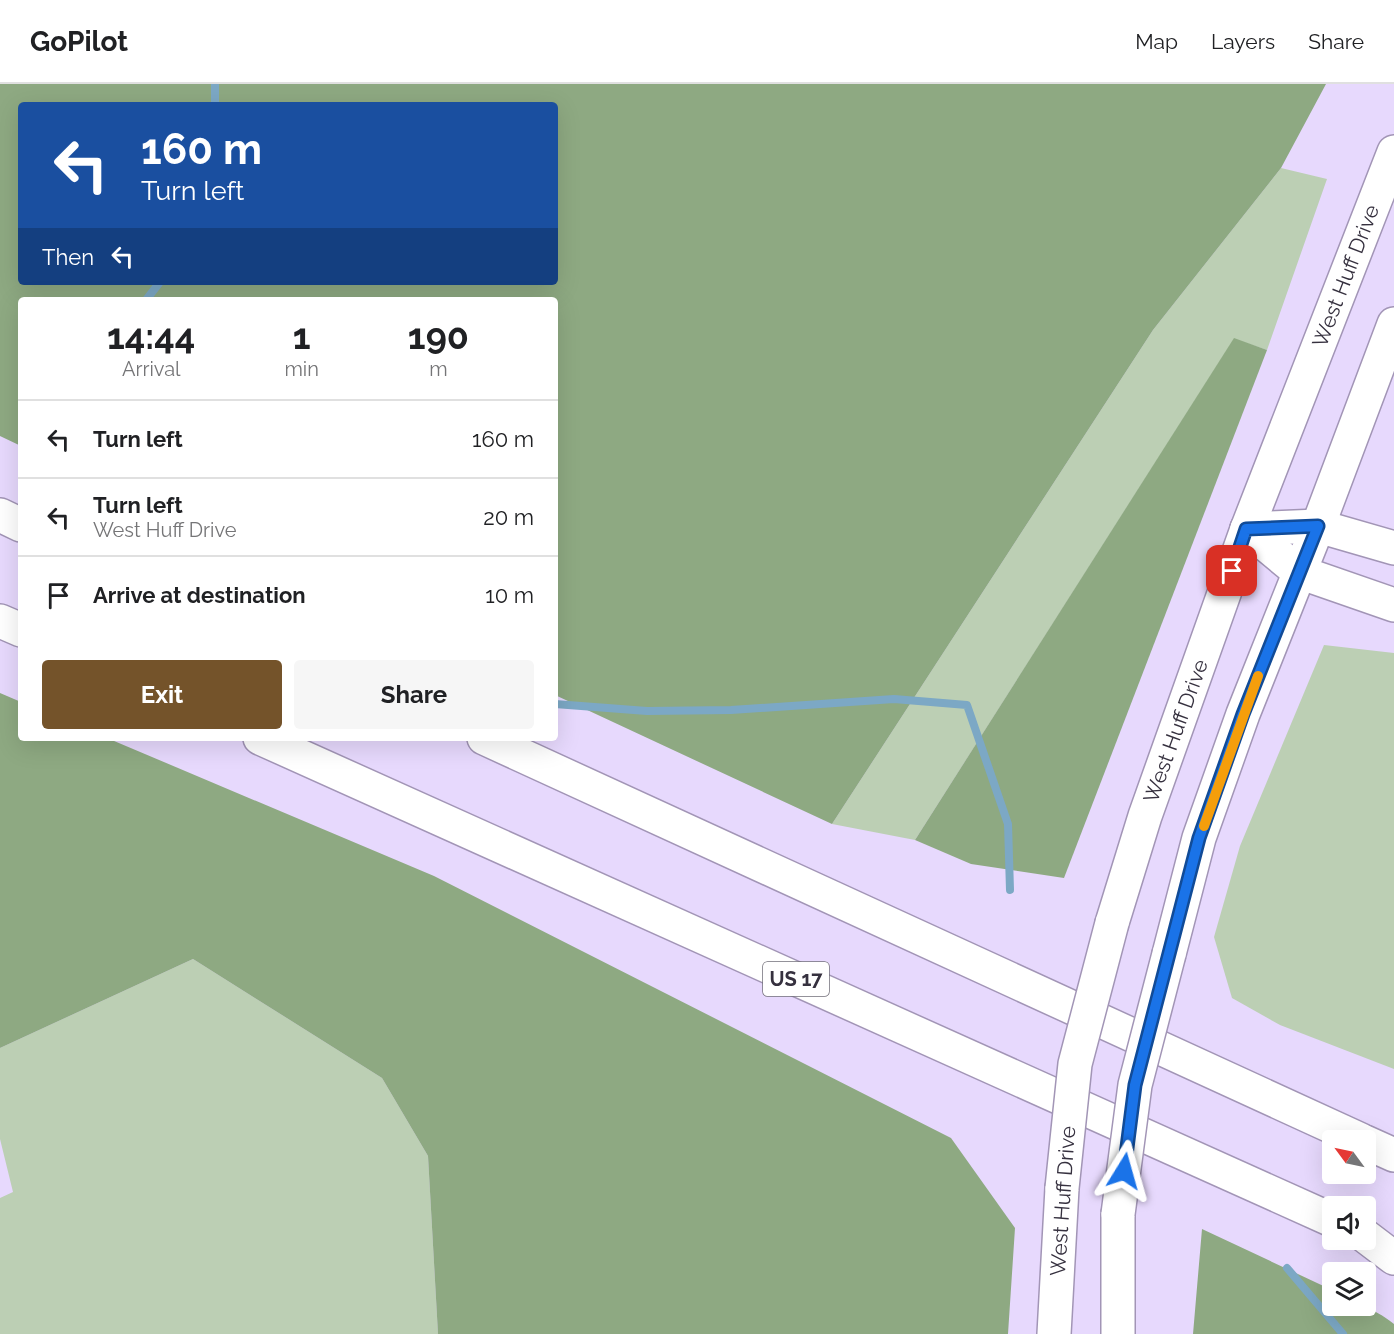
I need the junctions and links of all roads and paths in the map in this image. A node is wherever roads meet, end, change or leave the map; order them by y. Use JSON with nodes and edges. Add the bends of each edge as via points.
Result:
{"nodes":[{"id":1,"x":1394,"y":152,"type":"edge"},
{"id":2,"x":1394,"y":324,"type":"edge"},
{"id":3,"x":0,"y":515,"type":"edge"},
{"id":4,"x":18,"y":524,"type":"edge"},
{"id":5,"x":1318,"y":526,"type":"junction"},
{"id":6,"x":1246,"y":529,"type":"junction"},
{"id":7,"x":1394,"y":548,"type":"edge"},
{"id":8,"x":1299,"y":572,"type":"junction"},
{"id":9,"x":1394,"y":605,"type":"edge"},
{"id":10,"x":0,"y":621,"type":"edge"},
{"id":11,"x":18,"y":629,"type":"edge"},
{"id":12,"x":267,"y":741,"type":"edge"},
{"id":13,"x":491,"y":741,"type":"edge"},
{"id":14,"x":1340,"y":1130,"type":"edge"},
{"id":15,"x":1376,"y":1142,"type":"edge"},
{"id":16,"x":1394,"y":1143,"type":"edge"},
{"id":17,"x":1376,"y":1147,"type":"edge"},
{"id":18,"x":1394,"y":1155,"type":"edge"},
{"id":19,"x":1322,"y":1216,"type":"edge"},
{"id":20,"x":1376,"y":1240,"type":"edge"},
{"id":21,"x":1376,"y":1244,"type":"edge"},
{"id":22,"x":1394,"y":1248,"type":"edge"},
{"id":23,"x":1394,"y":1258,"type":"edge"},
{"id":24,"x":1054,"y":1334,"type":"edge"},
{"id":25,"x":1118,"y":1334,"type":"edge"}],
"edges":[{"from":1,"to":6,"type":"main road","name":"West Huff Drive"},
{"from":2,"to":5,"type":"main road"},
{"from":3,"to":4,"type":"main road"},
{"from":5,"to":6,"type":"main road"},
{"from":5,"to":7,"type":"main road"},
{"from":5,"to":8,"type":"main road"},
{"from":6,"to":8,"type":"main road"},
{"from":6,"to":24,"type":"main road","name":"West Huff Drive","bridge":true,"via":[[1145,816],[1112,923],[1076,1064],[1062,1188]]},
{"from":8,"to":9,"type":"main road"},
{"from":8,"to":25,"type":"main road","bridge":true,"via":[[1199,838],[1135,1085],[1118,1214]]},
{"from":10,"to":11,"type":"main road"},
{"from":12,"to":19,"type":"main road","number":"US 17"},
{"from":13,"to":14,"type":"main road"},
{"from":15,"to":16,"type":"main road"},
{"from":17,"to":18,"type":"main road"},
{"from":20,"to":22,"type":"main road"},
{"from":21,"to":23,"type":"main road"}]}
